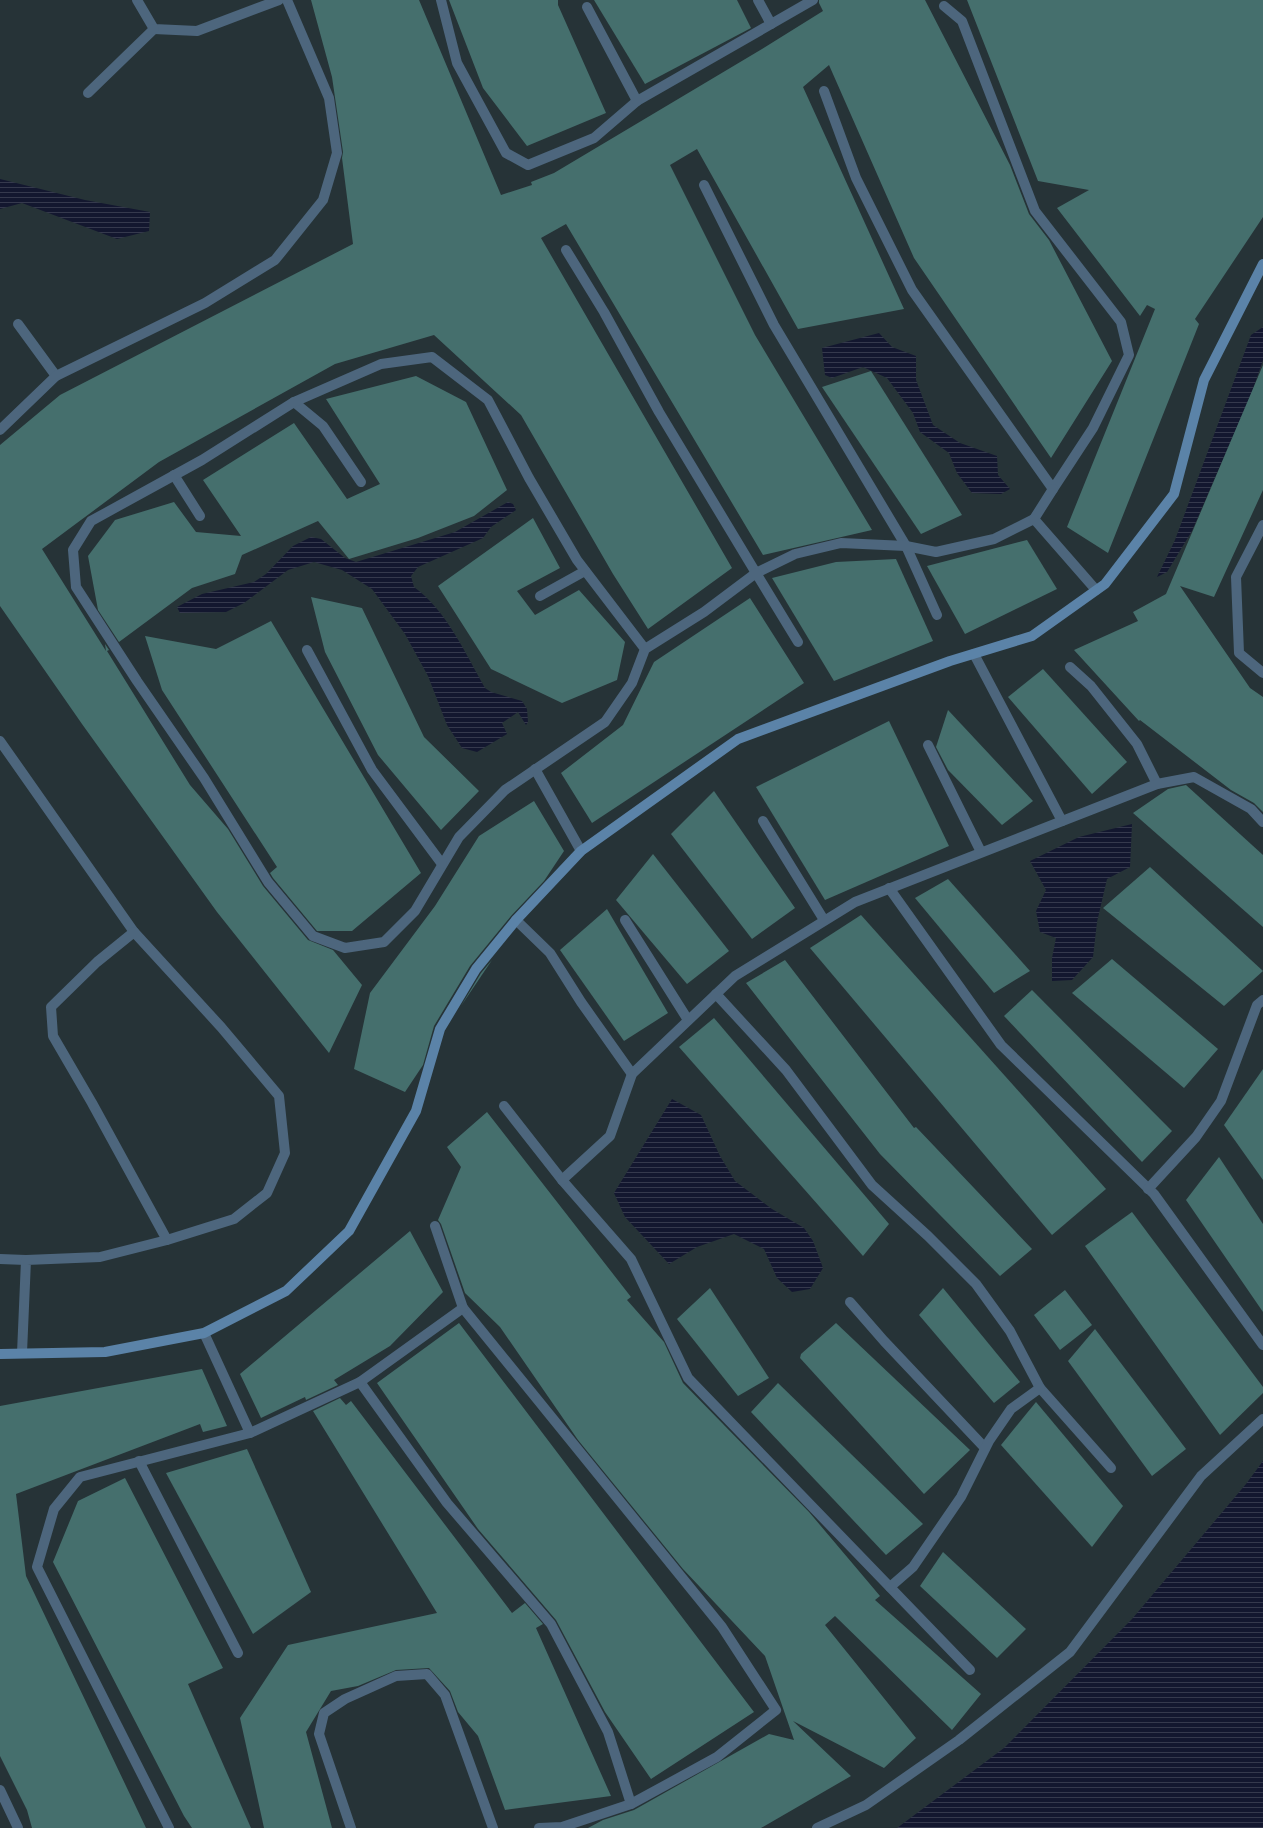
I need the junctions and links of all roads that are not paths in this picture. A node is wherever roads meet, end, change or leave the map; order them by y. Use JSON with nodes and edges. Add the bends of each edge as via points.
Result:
{"nodes":[{"id":1,"x":137,"y":0,"type":"edge"},
{"id":2,"x":279,"y":0,"type":"edge"},
{"id":3,"x":286,"y":0,"type":"edge"},
{"id":4,"x":440,"y":0,"type":"edge"},
{"id":5,"x":758,"y":0,"type":"edge"},
{"id":6,"x":813,"y":0,"type":"edge"},
{"id":7,"x":944,"y":6,"type":"dead end"},
{"id":8,"x":587,"y":7,"type":"dead end"},
{"id":9,"x":771,"y":24,"type":"junction"},
{"id":10,"x":154,"y":29,"type":"junction"},
{"id":11,"x":824,"y":90,"type":"dead end"},
{"id":12,"x":88,"y":93,"type":"dead end"},
{"id":13,"x":637,"y":101,"type":"junction"},
{"id":14,"x":704,"y":185,"type":"dead end"},
{"id":15,"x":566,"y":250,"type":"dead end"},
{"id":16,"x":1262,"y":268,"type":"edge"},
{"id":17,"x":18,"y":324,"type":"dead end"},
{"id":18,"x":56,"y":376,"type":"junction"},
{"id":19,"x":294,"y":402,"type":"junction"},
{"id":20,"x":0,"y":430,"type":"edge"},
{"id":21,"x":174,"y":475,"type":"junction"},
{"id":22,"x":361,"y":482,"type":"dead end"},
{"id":23,"x":1053,"y":489,"type":"junction"},
{"id":24,"x":200,"y":516,"type":"dead end"},
{"id":25,"x":1034,"y":519,"type":"junction"},
{"id":26,"x":1263,"y":525,"type":"edge"},
{"id":27,"x":906,"y":546,"type":"junction"},
{"id":28,"x":585,"y":570,"type":"junction"},
{"id":29,"x":756,"y":573,"type":"junction"},
{"id":30,"x":1096,"y":590,"type":"junction"},
{"id":31,"x":540,"y":596,"type":"dead end"},
{"id":32,"x":937,"y":615,"type":"dead end"},
{"id":33,"x":798,"y":642,"type":"dead end"},
{"id":34,"x":645,"y":649,"type":"junction"},
{"id":35,"x":307,"y":650,"type":"dead end"},
{"id":36,"x":974,"y":654,"type":"junction"},
{"id":37,"x":1070,"y":667,"type":"dead end"},
{"id":38,"x":1263,"y":673,"type":"edge"},
{"id":39,"x":0,"y":741,"type":"edge"},
{"id":40,"x":928,"y":745,"type":"dead end"},
{"id":41,"x":535,"y":769,"type":"junction"},
{"id":42,"x":1157,"y":784,"type":"junction"},
{"id":43,"x":763,"y":821,"type":"dead end"},
{"id":44,"x":1062,"y":821,"type":"junction"},
{"id":45,"x":1263,"y":822,"type":"edge"},
{"id":46,"x":581,"y":851,"type":"junction"},
{"id":47,"x":981,"y":852,"type":"junction"},
{"id":48,"x":442,"y":864,"type":"junction"},
{"id":49,"x":889,"y":888,"type":"junction"},
{"id":50,"x":516,"y":920,"type":"junction"},
{"id":51,"x":625,"y":920,"type":"dead end"},
{"id":52,"x":824,"y":920,"type":"junction"},
{"id":53,"x":134,"y":932,"type":"junction"},
{"id":54,"x":716,"y":994,"type":"junction"},
{"id":55,"x":1263,"y":1000,"type":"edge"},
{"id":56,"x":688,"y":1020,"type":"junction"},
{"id":57,"x":632,"y":1074,"type":"junction"},
{"id":58,"x":504,"y":1106,"type":"dead end"},
{"id":59,"x":562,"y":1180,"type":"junction"},
{"id":60,"x":1148,"y":1188,"type":"junction"},
{"id":61,"x":435,"y":1226,"type":"dead end"},
{"id":62,"x":167,"y":1240,"type":"junction"},
{"id":63,"x":0,"y":1259,"type":"edge"},
{"id":64,"x":26,"y":1260,"type":"junction"},
{"id":65,"x":850,"y":1302,"type":"dead end"},
{"id":66,"x":463,"y":1308,"type":"junction"},
{"id":67,"x":204,"y":1333,"type":"junction"},
{"id":68,"x":1263,"y":1345,"type":"edge"},
{"id":69,"x":22,"y":1353,"type":"junction"},
{"id":70,"x":0,"y":1354,"type":"edge"},
{"id":71,"x":360,"y":1382,"type":"junction"},
{"id":72,"x":1040,"y":1388,"type":"junction"},
{"id":73,"x":1263,"y":1419,"type":"edge"},
{"id":74,"x":250,"y":1433,"type":"junction"},
{"id":75,"x":985,"y":1448,"type":"junction"},
{"id":76,"x":139,"y":1462,"type":"junction"},
{"id":77,"x":1111,"y":1468,"type":"dead end"},
{"id":78,"x":890,"y":1587,"type":"junction"},
{"id":79,"x":238,"y":1653,"type":"dead end"},
{"id":80,"x":970,"y":1670,"type":"dead end"},
{"id":81,"x":0,"y":1790,"type":"edge"},
{"id":82,"x":631,"y":1804,"type":"junction"},
{"id":83,"x":18,"y":1828,"type":"edge"},
{"id":84,"x":169,"y":1828,"type":"edge"},
{"id":85,"x":351,"y":1828,"type":"edge"},
{"id":86,"x":493,"y":1828,"type":"edge"},
{"id":87,"x":539,"y":1828,"type":"edge"},
{"id":88,"x":817,"y":1828,"type":"edge"}],
"edges":[{"from":1,"to":10,"type":"street"},
{"from":2,"to":10,"type":"street","via":[[197,31]]},
{"from":3,"to":18,"type":"street","via":[[329,98],[337,153],[323,200],[275,260],[205,303]]},
{"from":4,"to":13,"type":"street","via":[[457,63],[506,153],[528,165],[594,138]]},
{"from":5,"to":9,"type":"street"},
{"from":6,"to":9,"type":"street"},
{"from":7,"to":23,"type":"street","via":[[962,21],[1035,211],[1121,322],[1123,329],[1128,355],[1093,428]]},
{"from":8,"to":13,"type":"street"},
{"from":9,"to":13,"type":"street"},
{"from":10,"to":12,"type":"street"},
{"from":11,"to":23,"type":"street","via":[[856,178],[912,290]]},
{"from":14,"to":27,"type":"street","via":[[774,325]]},
{"from":15,"to":29,"type":"street"},
{"from":16,"to":30,"type":"street","via":[[1204,380],[1174,494],[1105,584]]},
{"from":17,"to":18,"type":"street"},
{"from":18,"to":20,"type":"street"},
{"from":19,"to":21,"type":"street"},
{"from":19,"to":22,"type":"street","via":[[323,426]]},
{"from":19,"to":28,"type":"street","via":[[381,364],[432,357],[488,400],[529,478]]},
{"from":21,"to":24,"type":"street"},
{"from":21,"to":48,"type":"street","via":[[91,521],[73,550],[76,587],[204,778],[268,882],[314,936],[345,948],[384,942],[415,911]]},
{"from":23,"to":25,"type":"street"},
{"from":25,"to":27,"type":"street","via":[[994,539],[936,552]]},
{"from":25,"to":30,"type":"street"},
{"from":26,"to":38,"type":"street","via":[[1236,577],[1239,653]]},
{"from":27,"to":29,"type":"street","via":[[841,543],[795,554]]},
{"from":27,"to":32,"type":"street"},
{"from":28,"to":31,"type":"street"},
{"from":28,"to":34,"type":"street"},
{"from":29,"to":33,"type":"street"},
{"from":29,"to":34,"type":"street","via":[[704,612]]},
{"from":30,"to":36,"type":"street","via":[[1032,636]]},
{"from":34,"to":41,"type":"street","via":[[632,683],[605,722]]},
{"from":35,"to":48,"type":"street","via":[[372,770]]},
{"from":36,"to":44,"type":"street"},
{"from":36,"to":46,"type":"street","via":[[738,740]]},
{"from":37,"to":42,"type":"street","via":[[1091,686],[1137,744]]},
{"from":39,"to":53,"type":"street"},
{"from":40,"to":47,"type":"street"},
{"from":41,"to":46,"type":"street"},
{"from":41,"to":48,"type":"street","via":[[505,790],[459,837]]},
{"from":42,"to":44,"type":"street"},
{"from":42,"to":45,"type":"street","via":[[1194,777],[1250,809]]},
{"from":43,"to":52,"type":"street"},
{"from":44,"to":47,"type":"street"},
{"from":46,"to":50,"type":"street"},
{"from":47,"to":49,"type":"street"},
{"from":49,"to":52,"type":"street","via":[[855,902]]},
{"from":49,"to":60,"type":"street","via":[[1001,1045]]},
{"from":50,"to":57,"type":"street","via":[[550,953]]},
{"from":50,"to":67,"type":"street","via":[[476,969],[440,1029],[416,1111],[350,1231],[286,1291]]},
{"from":51,"to":56,"type":"street"},
{"from":52,"to":54,"type":"street","via":[[735,976]]},
{"from":53,"to":62,"type":"street","via":[[97,962],[51,1006],[53,1036]]},
{"from":53,"to":62,"type":"street","via":[[221,1027],[279,1096],[285,1153],[267,1192],[234,1219]]},
{"from":54,"to":56,"type":"street"},
{"from":54,"to":72,"type":"street","via":[[786,1070],[872,1185],[976,1284],[1010,1331]]},
{"from":55,"to":60,"type":"street","via":[[1256,1005],[1221,1101],[1196,1137]]},
{"from":56,"to":57,"type":"street"},
{"from":57,"to":59,"type":"street","via":[[610,1136]]},
{"from":58,"to":59,"type":"street"},
{"from":59,"to":78,"type":"street","via":[[631,1259],[688,1378]]},
{"from":60,"to":68,"type":"street"},
{"from":61,"to":66,"type":"street"},
{"from":62,"to":64,"type":"street","via":[[100,1257]]},
{"from":63,"to":64,"type":"street"},
{"from":64,"to":69,"type":"street"},
{"from":65,"to":75,"type":"street"},
{"from":66,"to":71,"type":"street"},
{"from":66,"to":82,"type":"street","via":[[722,1627],[776,1710],[717,1757]]},
{"from":67,"to":69,"type":"street","via":[[106,1352]]},
{"from":67,"to":74,"type":"street"},
{"from":69,"to":70,"type":"street"},
{"from":71,"to":74,"type":"street"},
{"from":71,"to":82,"type":"street","via":[[447,1503],[551,1624],[608,1732]]},
{"from":72,"to":75,"type":"street","via":[[1011,1409]]},
{"from":72,"to":77,"type":"street"},
{"from":73,"to":88,"type":"street","via":[[1201,1476],[1070,1652],[959,1740],[866,1805]]},
{"from":74,"to":76,"type":"street"},
{"from":75,"to":78,"type":"street","via":[[961,1497],[913,1567]]},
{"from":76,"to":79,"type":"street"},
{"from":76,"to":84,"type":"street","via":[[80,1477],[54,1509],[36,1567]]},
{"from":78,"to":80,"type":"street"},
{"from":81,"to":83,"type":"street"},
{"from":82,"to":87,"type":"street","via":[[562,1827]]},
{"from":85,"to":86,"type":"street","via":[[318,1734],[324,1713],[345,1699],[396,1676],[427,1674],[445,1695]]}]}
